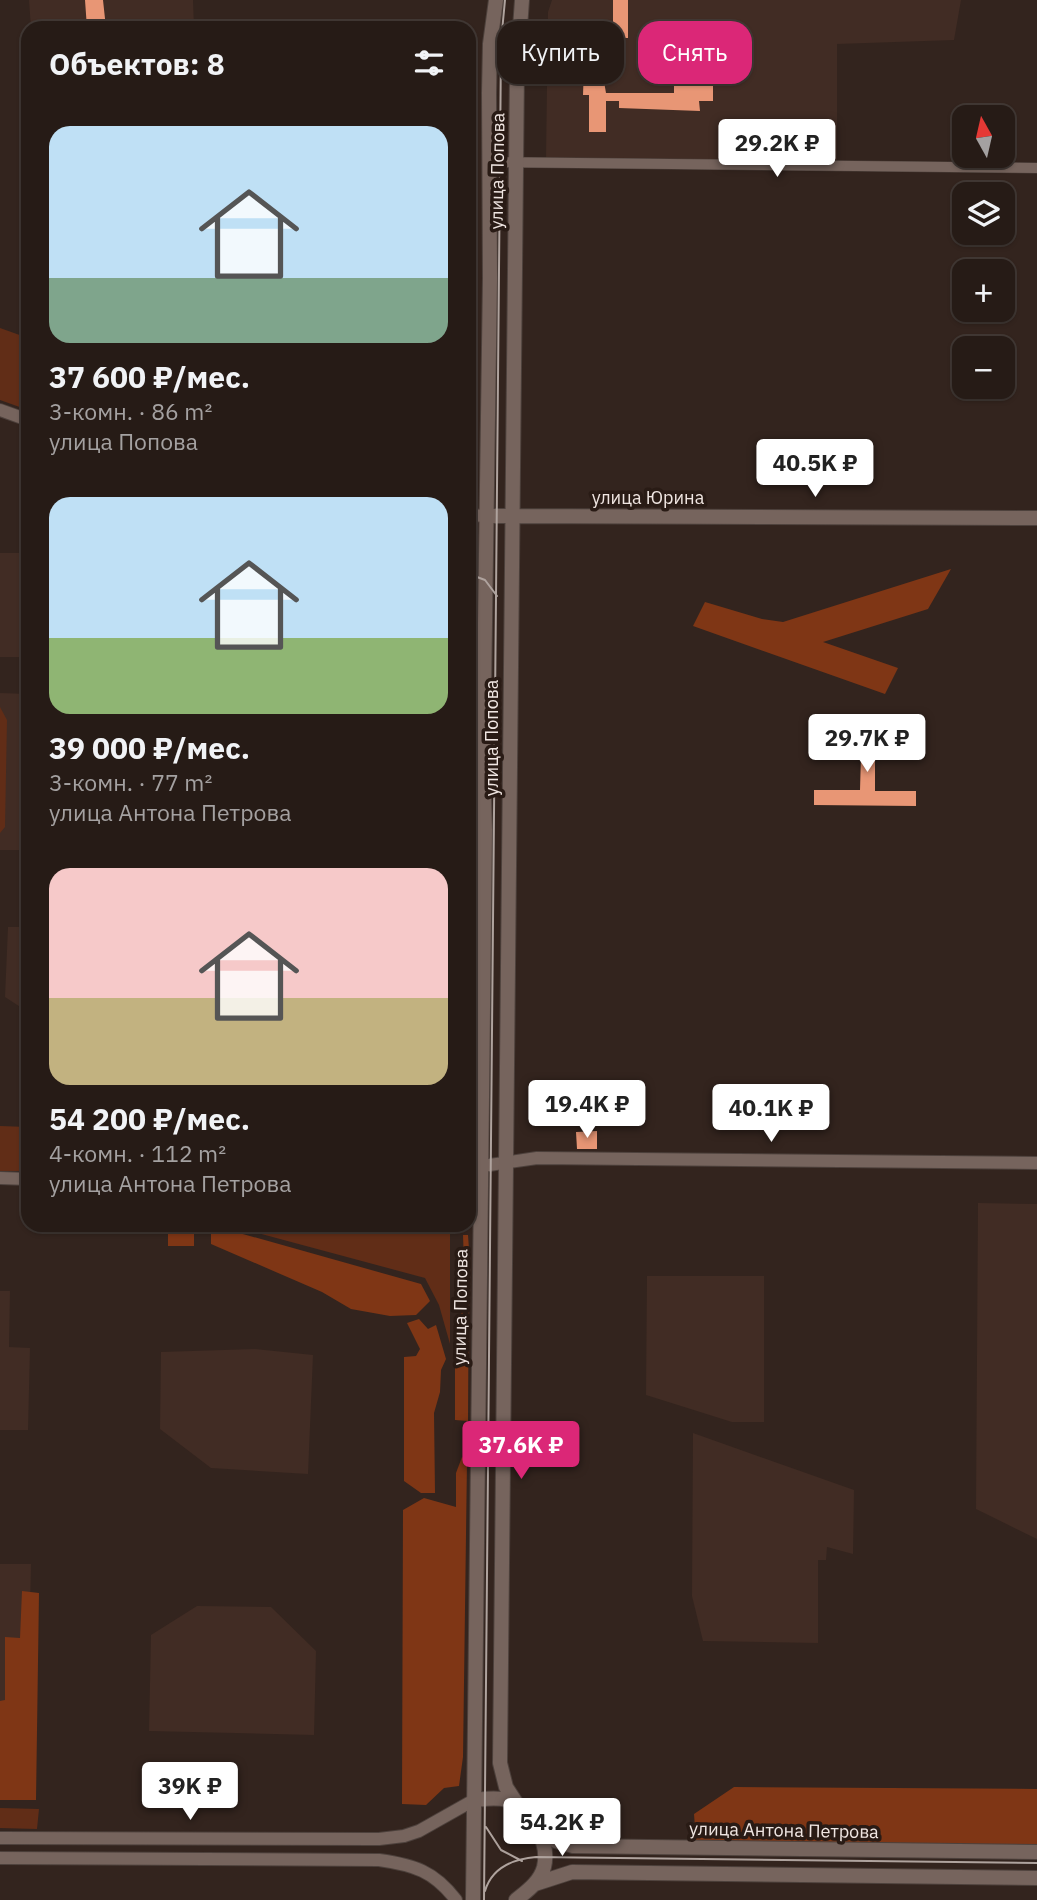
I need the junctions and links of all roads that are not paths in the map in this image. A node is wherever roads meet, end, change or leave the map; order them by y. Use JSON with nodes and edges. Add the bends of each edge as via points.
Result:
{"nodes":[{"id":1,"x":496,"y":0,"type":"edge"},
{"id":2,"x":522,"y":0,"type":"edge"},
{"id":3,"x":489,"y":162,"type":"junction"},
{"id":4,"x":516,"y":162,"type":"junction"},
{"id":5,"x":1037,"y":168,"type":"edge"},
{"id":6,"x":0,"y":410,"type":"edge"},
{"id":7,"x":21,"y":418,"type":"edge"},
{"id":8,"x":476,"y":515,"type":"edge"},
{"id":9,"x":512,"y":515,"type":"junction"},
{"id":10,"x":486,"y":516,"type":"junction"},
{"id":11,"x":1037,"y":518,"type":"edge"},
{"id":12,"x":510,"y":759,"type":"junction"},
{"id":13,"x":483,"y":761,"type":"junction"},
{"id":14,"x":476,"y":1132,"type":"edge"},
{"id":15,"x":507,"y":1161,"type":"junction"},
{"id":16,"x":1037,"y":1163,"type":"edge"},
{"id":17,"x":476,"y":1166,"type":"edge"},
{"id":18,"x":0,"y":1178,"type":"edge"},
{"id":19,"x":21,"y":1179,"type":"edge"},
{"id":20,"x":475,"y":1232,"type":"edge"},
{"id":21,"x":474,"y":1800,"type":"junction"},
{"id":22,"x":519,"y":1807,"type":"junction"},
{"id":23,"x":537,"y":1827,"type":"junction"},
{"id":24,"x":0,"y":1838,"type":"edge"},
{"id":25,"x":141,"y":1838,"type":"junction"},
{"id":26,"x":239,"y":1839,"type":"junction"},
{"id":27,"x":1037,"y":1852,"type":"edge"},
{"id":28,"x":0,"y":1858,"type":"edge"},
{"id":29,"x":141,"y":1858,"type":"junction"},
{"id":30,"x":239,"y":1859,"type":"junction"},
{"id":31,"x":1037,"y":1878,"type":"edge"},
{"id":32,"x":535,"y":1884,"type":"junction"},
{"id":33,"x":456,"y":1900,"type":"edge"},
{"id":34,"x":473,"y":1900,"type":"edge"},
{"id":35,"x":516,"y":1900,"type":"edge"}],
"edges":[{"from":1,"to":3,"type":"main road","name":"улица Попова","via":[[490,44]]},
{"from":2,"to":4,"type":"main road","name":"улица Попова"},
{"from":3,"to":4,"type":"street"},
{"from":3,"to":10,"type":"main road","name":"улица Попова"},
{"from":4,"to":5,"type":"street"},
{"from":4,"to":9,"type":"main road","name":"улица Попова"},
{"from":6,"to":7,"type":"street"},
{"from":8,"to":10,"type":"street"},
{"from":9,"to":10,"type":"main road","name":"улица Юрина"},
{"from":9,"to":11,"type":"main road","name":"улица Юрина"},
{"from":9,"to":12,"type":"main road","name":"улица Попова"},
{"from":10,"to":13,"type":"main road","name":"улица Попова"},
{"from":12,"to":13,"type":"main road"},
{"from":12,"to":15,"type":"main road","name":"улица Попова"},
{"from":13,"to":14,"type":"main road","name":"улица Попова"},
{"from":15,"to":16,"type":"street"},
{"from":15,"to":17,"type":"street"},
{"from":15,"to":22,"type":"main road","name":"улица Попова","via":[[500,1763],[505,1785]]},
{"from":18,"to":19,"type":"street"},
{"from":20,"to":21,"type":"main road","name":"улица Попова"},
{"from":21,"to":22,"type":"main road","via":[[504,1799]]},
{"from":21,"to":26,"type":"street","via":[[404,1836]]},
{"from":21,"to":34,"type":"main road","name":"улица Попова"},
{"from":22,"to":23,"type":"main road","name":"улица Попова"},
{"from":23,"to":27,"type":"main road","name":"улица Антона Петрова","via":[[556,1841],[573,1846]]},
{"from":23,"to":32,"type":"main road","via":[[545,1851]]},
{"from":24,"to":25,"type":"street"},
{"from":25,"to":26,"type":"street"},
{"from":25,"to":29,"type":"street"},
{"from":26,"to":30,"type":"street"},
{"from":28,"to":29,"type":"street"},
{"from":29,"to":30,"type":"street"},
{"from":30,"to":33,"type":"street","via":[[379,1860],[412,1865],[435,1878]]},
{"from":31,"to":32,"type":"main road","via":[[572,1872]]},
{"from":32,"to":35,"type":"main road"}]}
